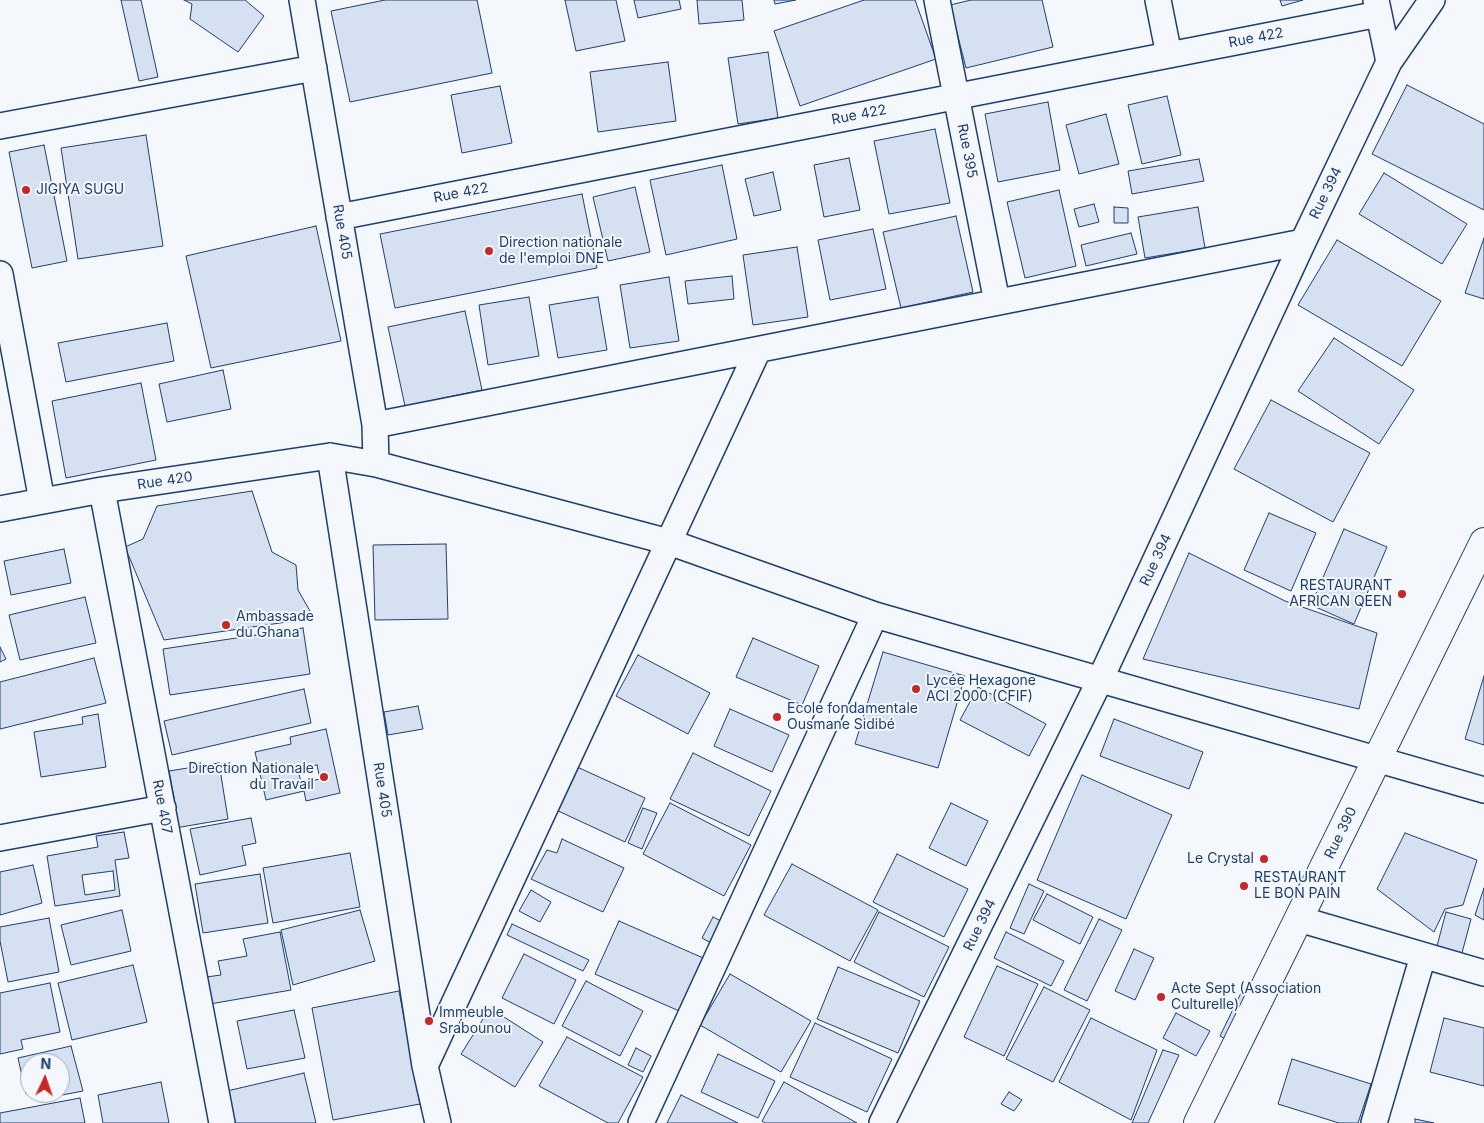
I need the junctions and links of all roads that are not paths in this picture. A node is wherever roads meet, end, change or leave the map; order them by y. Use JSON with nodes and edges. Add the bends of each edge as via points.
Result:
{"nodes":[{"id":1,"x":302,"y":0,"type":"edge"},
{"id":2,"x":937,"y":0,"type":"edge"},
{"id":3,"x":1158,"y":0,"type":"edge"},
{"id":4,"x":1432,"y":0,"type":"edge"},
{"id":5,"x":1377,"y":7,"type":"edge"},
{"id":6,"x":1169,"y":55,"type":"junction"},
{"id":7,"x":1389,"y":62,"type":"junction"},
{"id":8,"x":314,"y":68,"type":"junction"},
{"id":9,"x":956,"y":96,"type":"junction"},
{"id":10,"x":0,"y":126,"type":"edge"},
{"id":11,"x":339,"y":217,"type":"junction"},
{"id":12,"x":1302,"y":242,"type":"junction"},
{"id":13,"x":0,"y":274,"type":"edge"},
{"id":14,"x":997,"y":302,"type":"junction"},
{"id":15,"x":758,"y":350,"type":"junction"},
{"id":16,"x":375,"y":425,"type":"junction"},
{"id":17,"x":330,"y":456,"type":"junction"},
{"id":18,"x":376,"y":464,"type":"junction"},
{"id":19,"x":102,"y":490,"type":"junction"},
{"id":20,"x":42,"y":501,"type":"junction"},
{"id":21,"x":0,"y":509,"type":"edge"},
{"id":22,"x":669,"y":542,"type":"junction"},
{"id":23,"x":1484,"y":542,"type":"edge"},
{"id":24,"x":875,"y":615,"type":"junction"},
{"id":25,"x":1100,"y":680,"type":"junction"},
{"id":26,"x":1377,"y":759,"type":"junction"},
{"id":27,"x":1484,"y":790,"type":"edge"},
{"id":28,"x":163,"y":808,"type":"junction"},
{"id":29,"x":0,"y":838,"type":"edge"},
{"id":30,"x":1298,"y":919,"type":"junction"},
{"id":31,"x":1423,"y":956,"type":"junction"},
{"id":32,"x":1484,"y":973,"type":"edge"},
{"id":33,"x":425,"y":1066,"type":"junction"},
{"id":34,"x":222,"y":1123,"type":"edge"},
{"id":35,"x":438,"y":1123,"type":"edge"},
{"id":36,"x":641,"y":1123,"type":"edge"},
{"id":37,"x":882,"y":1123,"type":"edge"},
{"id":38,"x":1198,"y":1123,"type":"edge"},
{"id":39,"x":1374,"y":1123,"type":"edge"}],
"edges":[{"from":1,"to":8,"type":"street","name":"Rue 405"},
{"from":2,"to":9,"type":"street","name":"Rue 395"},
{"from":3,"to":6,"type":"street"},
{"from":4,"to":7,"type":"street","name":"Rue 394"},
{"from":5,"to":6,"type":"street","name":"Rue 422"},
{"from":5,"to":7,"type":"street"},
{"from":6,"to":9,"type":"street","name":"Rue 422"},
{"from":7,"to":12,"type":"street","name":"Rue 394"},
{"from":8,"to":10,"type":"street"},
{"from":8,"to":11,"type":"street","name":"Rue 405"},
{"from":9,"to":11,"type":"street","name":"Rue 422"},
{"from":9,"to":14,"type":"street","name":"Rue 395"},
{"from":11,"to":16,"type":"street","name":"Rue 405"},
{"from":12,"to":14,"type":"street"},
{"from":12,"to":25,"type":"street","name":"Rue 394"},
{"from":13,"to":20,"type":"street"},
{"from":14,"to":15,"type":"street"},
{"from":15,"to":16,"type":"street"},
{"from":15,"to":22,"type":"street"},
{"from":16,"to":18,"type":"street","name":"Rue 405"},
{"from":17,"to":18,"type":"street","name":"Rue 420"},
{"from":17,"to":19,"type":"street","name":"Rue 420"},
{"from":17,"to":33,"type":"street","name":"Rue 405"},
{"from":18,"to":22,"type":"street","name":"Rue 420"},
{"from":19,"to":20,"type":"street","name":"Rue 420"},
{"from":19,"to":28,"type":"street","name":"Rue 407"},
{"from":20,"to":21,"type":"street","name":"Rue 420"},
{"from":22,"to":24,"type":"street","name":"Rue 420"},
{"from":22,"to":33,"type":"street"},
{"from":23,"to":26,"type":"street","name":"Rue 390"},
{"from":24,"to":25,"type":"street","name":"Rue 420"},
{"from":24,"to":36,"type":"street"},
{"from":25,"to":26,"type":"street","name":"Rue 420"},
{"from":25,"to":37,"type":"street","name":"Rue 394"},
{"from":26,"to":27,"type":"street","name":"Rue 420"},
{"from":26,"to":30,"type":"street","name":"Rue 390"},
{"from":28,"to":29,"type":"street"},
{"from":28,"to":34,"type":"street","name":"Rue 407"},
{"from":30,"to":31,"type":"street"},
{"from":30,"to":38,"type":"street","name":"Rue 390"},
{"from":31,"to":32,"type":"street"},
{"from":31,"to":39,"type":"street"},
{"from":33,"to":35,"type":"street","name":"Rue 405"}]}
